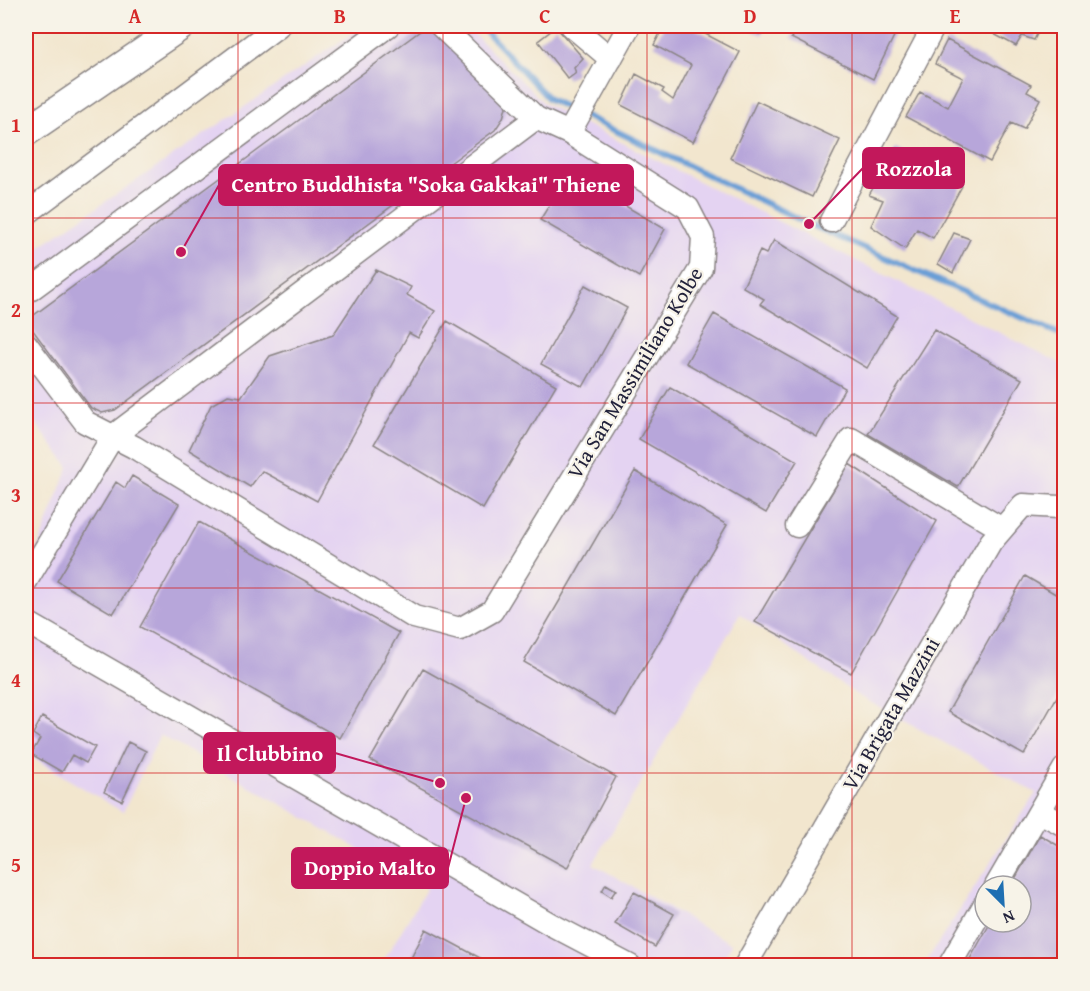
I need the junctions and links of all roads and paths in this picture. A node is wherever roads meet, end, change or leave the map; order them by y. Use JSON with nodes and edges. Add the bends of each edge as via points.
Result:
{"nodes":[{"id":1,"x":160,"y":26,"type":"edge"},
{"id":2,"x":181,"y":26,"type":"edge"},
{"id":3,"x":278,"y":26,"type":"edge"},
{"id":4,"x":388,"y":26,"type":"edge"},
{"id":5,"x":441,"y":26,"type":"edge"},
{"id":6,"x":462,"y":26,"type":"edge"},
{"id":7,"x":572,"y":26,"type":"edge"},
{"id":8,"x":629,"y":26,"type":"edge"},
{"id":9,"x":934,"y":26,"type":"edge"},
{"id":10,"x":611,"y":59,"type":"junction"},
{"id":11,"x":483,"y":65,"type":"junction"},
{"id":12,"x":105,"y":76,"type":"junction"},
{"id":13,"x":536,"y":118,"type":"junction"},
{"id":14,"x":576,"y":118,"type":"junction"},
{"id":15,"x":26,"y":132,"type":"edge"},
{"id":16,"x":26,"y":214,"type":"edge"},
{"id":17,"x":831,"y":221,"type":"dead end"},
{"id":18,"x":30,"y":290,"type":"dead end"},
{"id":19,"x":26,"y":344,"type":"edge"},
{"id":20,"x":113,"y":436,"type":"junction"},
{"id":21,"x":1065,"y":510,"type":"edge"},
{"id":22,"x":797,"y":526,"type":"dead end"},
{"id":23,"x":1002,"y":530,"type":"junction"},
{"id":24,"x":26,"y":581,"type":"edge"},
{"id":25,"x":26,"y":622,"type":"edge"},
{"id":26,"x":1065,"y":769,"type":"edge"},
{"id":27,"x":1040,"y":812,"type":"junction"},
{"id":28,"x":1065,"y":825,"type":"edge"},
{"id":29,"x":1003,"y":874,"type":"edge"},
{"id":30,"x":973,"y":925,"type":"edge"},
{"id":31,"x":630,"y":966,"type":"edge"},
{"id":32,"x":746,"y":966,"type":"edge"},
{"id":33,"x":949,"y":966,"type":"edge"}],
"edges":[{"from":1,"to":12,"type":"main road"},
{"from":2,"to":12,"type":"main road"},
{"from":3,"to":16,"type":"street"},
{"from":4,"to":18,"type":"street"},
{"from":5,"to":11,"type":"street"},
{"from":6,"to":11,"type":"street"},
{"from":7,"to":10,"type":"street"},
{"from":8,"to":10,"type":"street"},
{"from":9,"to":17,"type":"street"},
{"from":10,"to":14,"type":"street"},
{"from":11,"to":13,"type":"street"},
{"from":12,"to":15,"type":"main road"},
{"from":13,"to":14,"type":"street","name":"Via San Massimiliano Kolbe"},
{"from":13,"to":20,"type":"street"},
{"from":14,"to":20,"type":"street","name":"Via San Massimiliano Kolbe","via":[[688,208],[704,237],[701,268],[492,611],[460,629],[414,616]]},
{"from":19,"to":20,"type":"street","name":"Via San Massimiliano Kolbe","via":[[85,422]]},
{"from":20,"to":24,"type":"street"},
{"from":21,"to":23,"type":"street","name":"Via Brigata Mazzini","via":[[1023,505]]},
{"from":22,"to":23,"type":"street","via":[[851,439]]},
{"from":23,"to":32,"type":"street","name":"Via Brigata Mazzini","via":[[991,542]]},
{"from":25,"to":31,"type":"street"},
{"from":26,"to":27,"type":"street"},
{"from":27,"to":28,"type":"street"},
{"from":27,"to":29,"type":"street"},
{"from":30,"to":33,"type":"street"}]}
